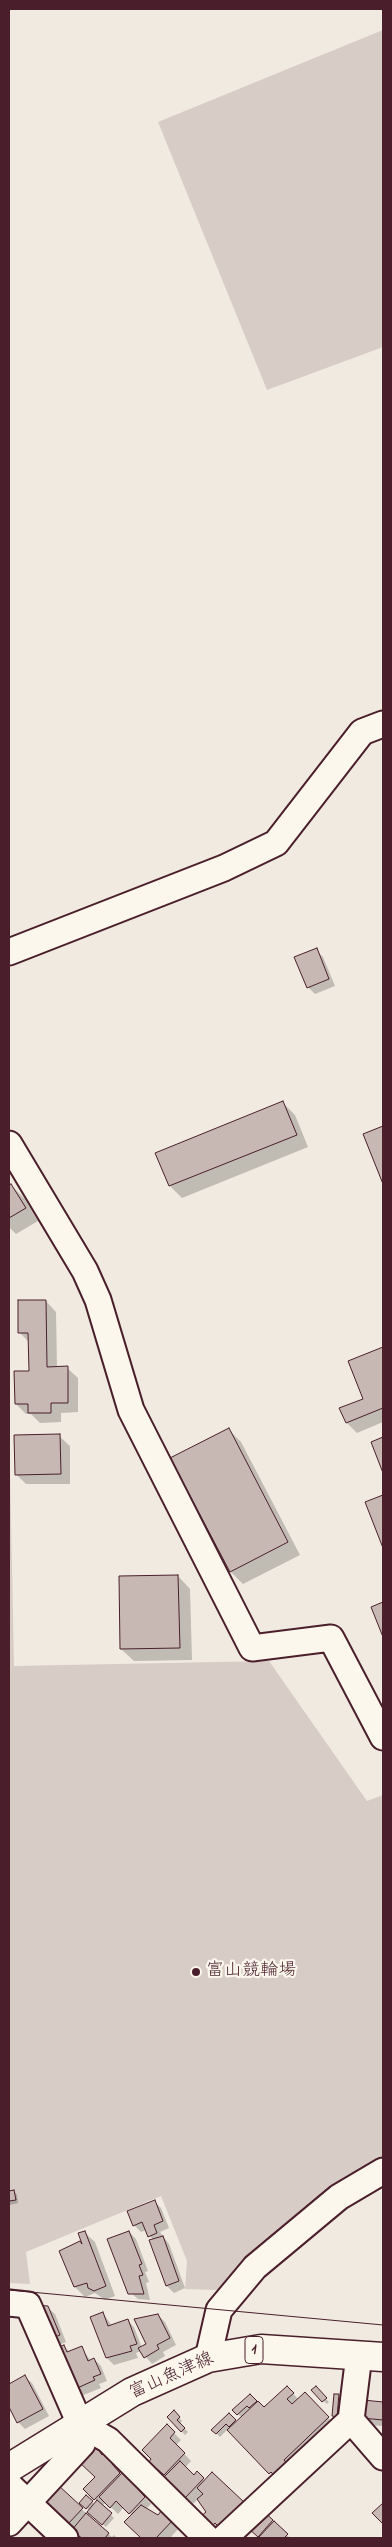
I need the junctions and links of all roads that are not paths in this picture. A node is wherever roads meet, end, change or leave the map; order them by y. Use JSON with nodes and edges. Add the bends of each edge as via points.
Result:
{"nodes":[{"id":1,"x":383,"y":724,"type":"edge"},
{"id":2,"x":9,"y":952,"type":"edge"},
{"id":3,"x":9,"y":1144,"type":"edge"},
{"id":4,"x":383,"y":1737,"type":"edge"},
{"id":5,"x":383,"y":2171,"type":"edge"},
{"id":6,"x":9,"y":2303,"type":"edge"},
{"id":7,"x":371,"y":2356,"type":"edge"},
{"id":8,"x":208,"y":2358,"type":"junction"},
{"id":9,"x":351,"y":2420,"type":"junction"},
{"id":10,"x":80,"y":2424,"type":"junction"},
{"id":11,"x":383,"y":2457,"type":"edge"},
{"id":12,"x":9,"y":2468,"type":"edge"},
{"id":13,"x":9,"y":2485,"type":"edge"},
{"id":14,"x":28,"y":2503,"type":"junction"},
{"id":15,"x":9,"y":2523,"type":"edge"},
{"id":16,"x":65,"y":2538,"type":"edge"},
{"id":17,"x":207,"y":2538,"type":"edge"},
{"id":18,"x":224,"y":2538,"type":"edge"}],
"edges":[{"from":1,"to":2,"type":"street","via":[[362,732],[276,843],[224,868]]},
{"from":3,"to":4,"type":"street","via":[[77,1255],[95,1292],[131,1410],[252,1648],[331,1638]]},
{"from":5,"to":8,"type":"street","via":[[339,2197],[255,2267],[219,2310]]},
{"from":6,"to":10,"type":"street","via":[[28,2305]]},
{"from":7,"to":8,"type":"main road","name":"富山魚津線","number":"1","via":[[261,2349]]},
{"from":7,"to":9,"type":"street"},
{"from":8,"to":10,"type":"main road","name":"富山魚津線","number":"1","via":[[132,2392]]},
{"from":9,"to":11,"type":"street"},
{"from":9,"to":18,"type":"street"},
{"from":10,"to":12,"type":"main road","name":"富山魚津線","number":"1"},
{"from":10,"to":14,"type":"street","via":[[82,2444]]},
{"from":10,"to":17,"type":"street","via":[[108,2440]]},
{"from":13,"to":14,"type":"street"},
{"from":14,"to":15,"type":"street"},
{"from":14,"to":16,"type":"street"}]}
